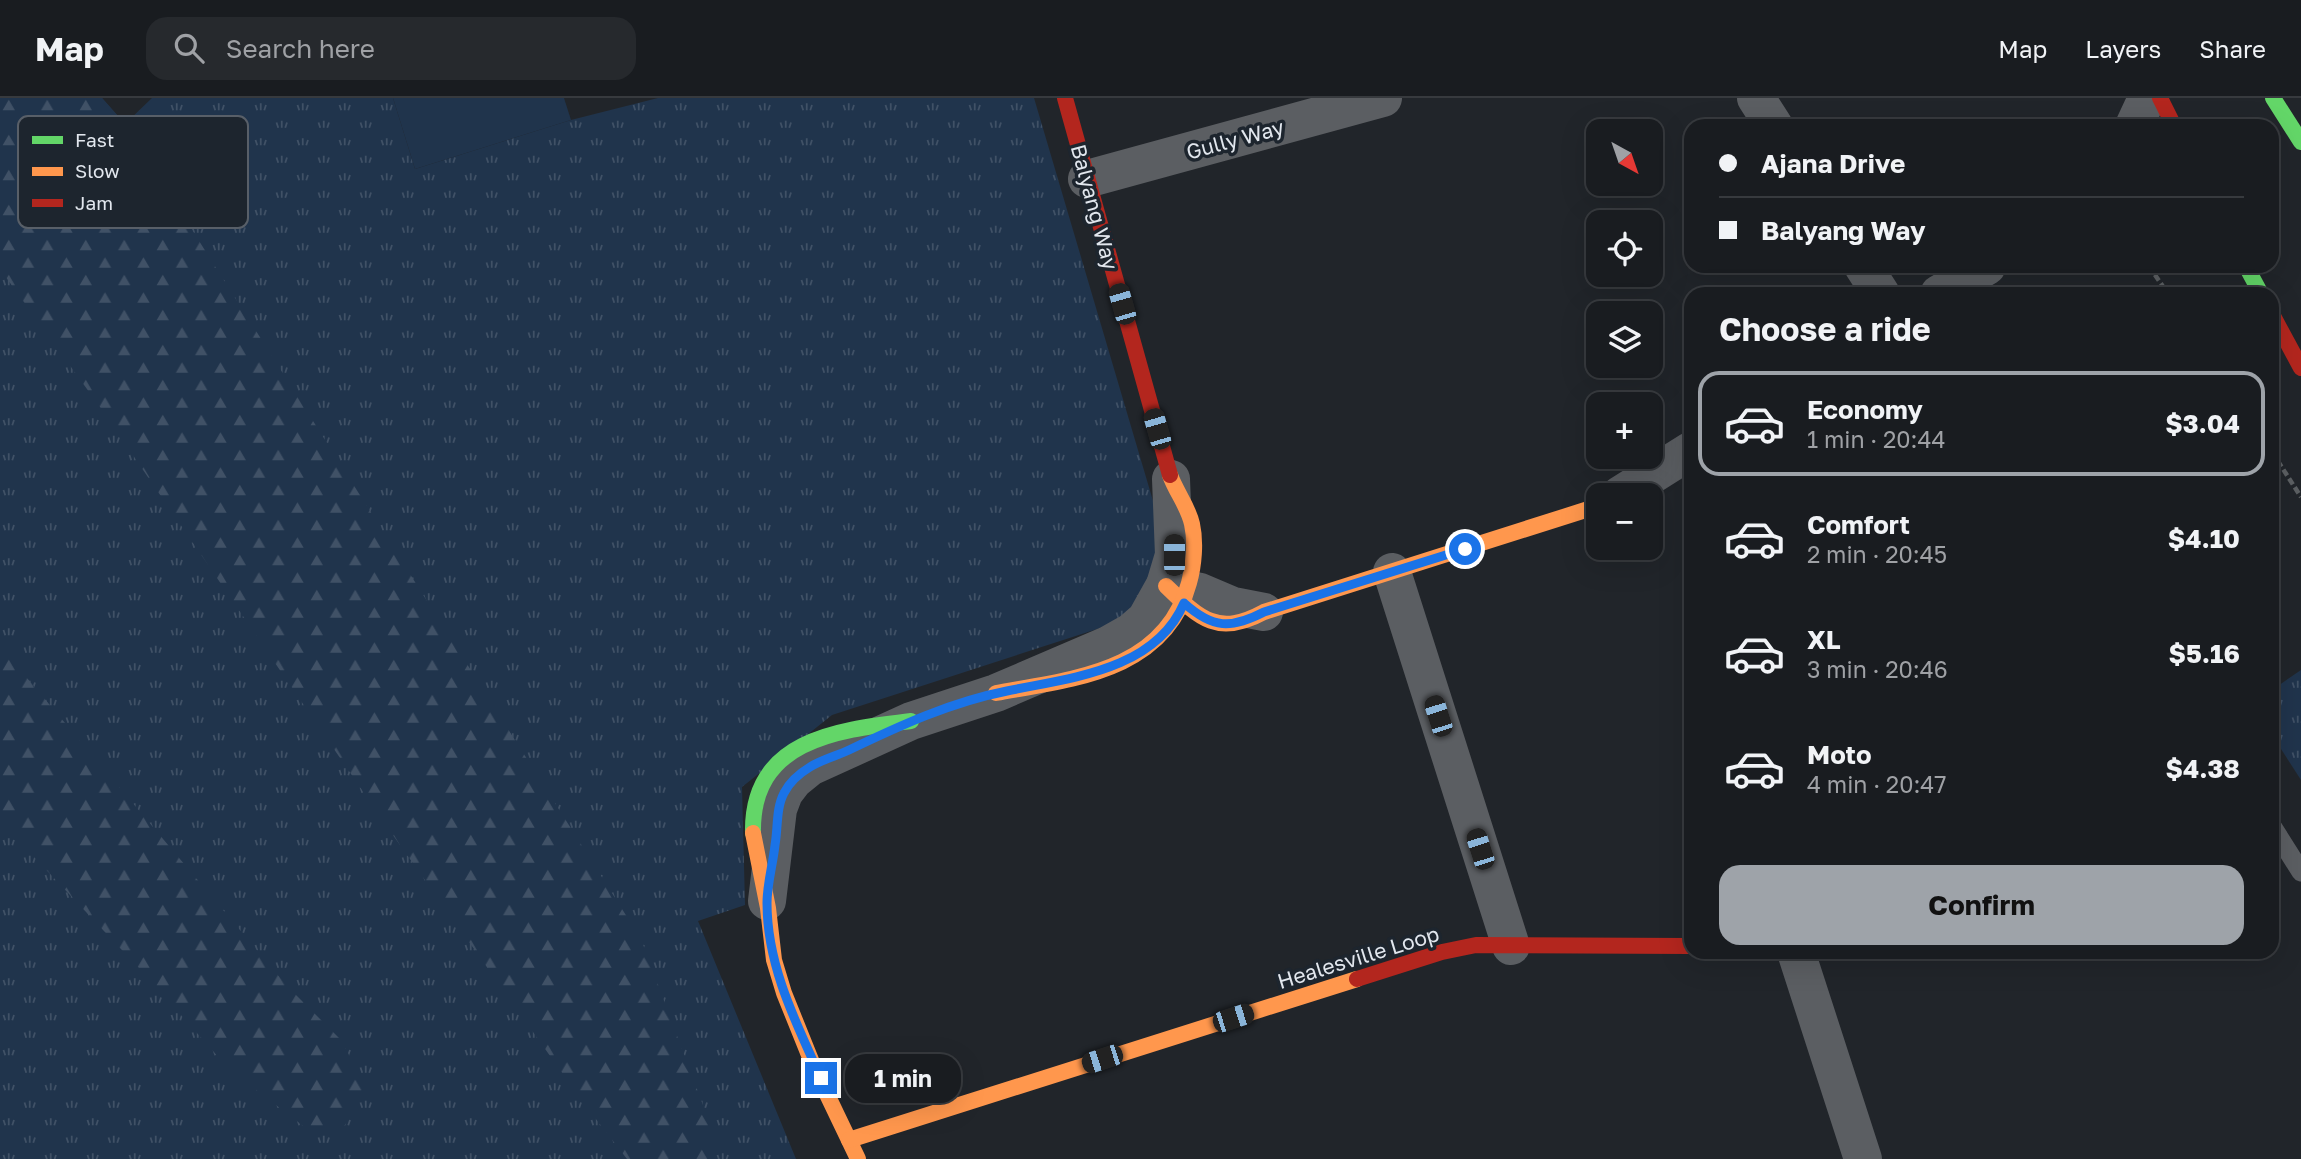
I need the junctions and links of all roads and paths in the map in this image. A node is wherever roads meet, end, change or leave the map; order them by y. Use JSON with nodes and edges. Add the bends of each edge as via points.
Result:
{"nodes":[{"id":1,"x":1065,"y":98,"type":"edge"},
{"id":2,"x":1384,"y":98,"type":"edge"},
{"id":3,"x":1756,"y":98,"type":"edge"},
{"id":4,"x":2147,"y":98,"type":"edge"},
{"id":5,"x":2160,"y":98,"type":"edge"},
{"id":6,"x":2273,"y":98,"type":"edge"},
{"id":7,"x":1770,"y":119,"type":"edge"},
{"id":8,"x":2137,"y":119,"type":"edge"},
{"id":9,"x":2170,"y":119,"type":"edge"},
{"id":10,"x":2301,"y":142,"type":"edge"},
{"id":11,"x":1087,"y":179,"type":"junction"},
{"id":12,"x":1975,"y":273,"type":"edge"},
{"id":13,"x":1951,"y":287,"type":"edge"},
{"id":14,"x":2279,"y":327,"type":"edge"},
{"id":15,"x":2301,"y":368,"type":"edge"},
{"id":16,"x":1684,"y":455,"type":"edge"},
{"id":17,"x":2279,"y":463,"type":"edge"},
{"id":18,"x":1171,"y":478,"type":"joint"},
{"id":19,"x":1639,"y":483,"type":"edge"},
{"id":20,"x":2301,"y":497,"type":"edge"},
{"id":21,"x":1586,"y":510,"type":"edge"},
{"id":22,"x":1392,"y":572,"type":"junction"},
{"id":23,"x":1179,"y":593,"type":"junction"},
{"id":24,"x":1264,"y":612,"type":"joint"},
{"id":25,"x":2279,"y":837,"type":"edge"},
{"id":26,"x":2301,"y":872,"type":"edge"},
{"id":27,"x":767,"y":902,"type":"joint"},
{"id":28,"x":1511,"y":946,"type":"junction"},
{"id":29,"x":1684,"y":946,"type":"edge"},
{"id":30,"x":1798,"y":959,"type":"edge"},
{"id":31,"x":849,"y":1140,"type":"junction"},
{"id":32,"x":858,"y":1159,"type":"edge"},
{"id":33,"x":1863,"y":1159,"type":"edge"}],
"edges":[{"from":1,"to":11,"type":"street","name":"Balyang Way"},
{"from":2,"to":11,"type":"street","name":"Gully Way"},
{"from":3,"to":7,"type":"street"},
{"from":4,"to":8,"type":"street"},
{"from":5,"to":9,"type":"street"},
{"from":6,"to":10,"type":"street"},
{"from":11,"to":18,"type":"street","name":"Balyang Way"},
{"from":12,"to":13,"type":"street"},
{"from":14,"to":15,"type":"street"},
{"from":16,"to":19,"type":"street"},
{"from":17,"to":20,"type":"path"},
{"from":18,"to":23,"type":"street","name":"Balyang Way"},
{"from":21,"to":22,"type":"street"},
{"from":22,"to":24,"type":"street"},
{"from":22,"to":28,"type":"street"},
{"from":23,"to":24,"type":"street","via":[[1211,595],[1233,606]]},
{"from":23,"to":27,"type":"street","name":"Balyang Way","via":[[1108,645],[996,693],[911,721],[810,767],[783,793]]},
{"from":25,"to":26,"type":"lane"},
{"from":27,"to":31,"type":"street","name":"Balyang Way","via":[[775,964],[786,999]]},
{"from":28,"to":29,"type":"street","name":"Healesville Loop"},
{"from":28,"to":31,"type":"street","name":"Healesville Loop","via":[[1442,952]]},
{"from":30,"to":33,"type":"street"},
{"from":31,"to":32,"type":"street","name":"Balyang Way"}]}
